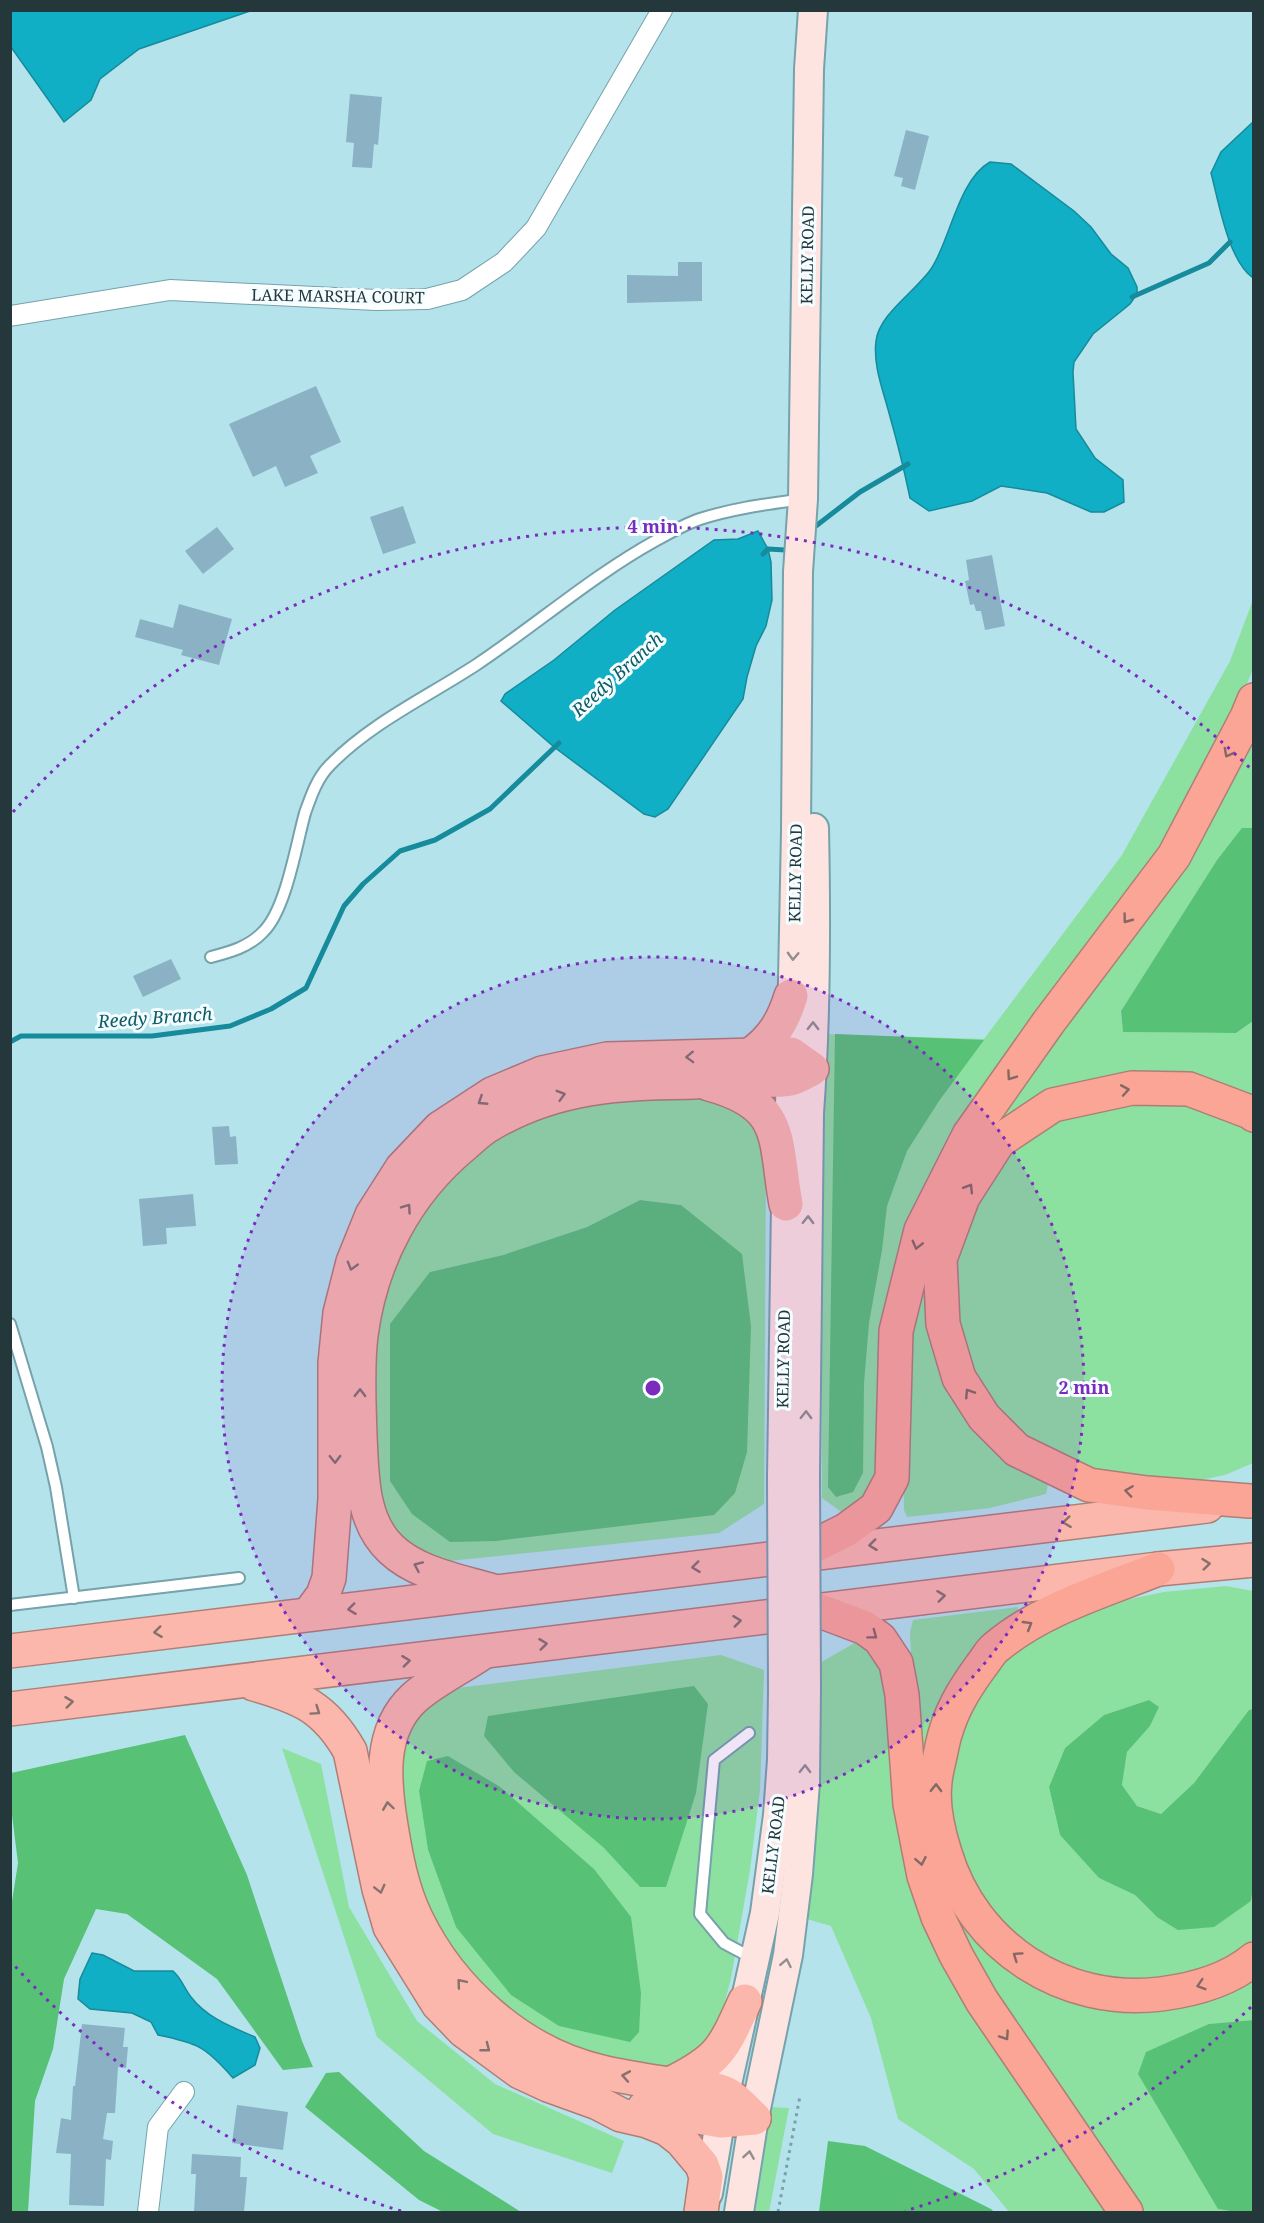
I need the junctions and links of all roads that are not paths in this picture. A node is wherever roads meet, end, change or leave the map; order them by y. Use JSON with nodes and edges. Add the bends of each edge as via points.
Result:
{"nodes":[{"id":1,"x":662,"y":10,"type":"edge"},
{"id":2,"x":813,"y":10,"type":"edge"},
{"id":3,"x":10,"y":316,"type":"edge"},
{"id":4,"x":803,"y":499,"type":"junction"},
{"id":5,"x":1254,"y":700,"type":"edge"},
{"id":6,"x":211,"y":957,"type":"dead end"},
{"id":7,"x":791,"y":996,"type":"junction"},
{"id":8,"x":750,"y":1055,"type":"junction"},
{"id":9,"x":798,"y":1067,"type":"junction"},
{"id":10,"x":698,"y":1082,"type":"junction"},
{"id":11,"x":1254,"y":1115,"type":"edge"},
{"id":12,"x":786,"y":1204,"type":"junction"},
{"id":13,"x":10,"y":1324,"type":"edge"},
{"id":14,"x":793,"y":1476,"type":"junction"},
{"id":15,"x":1252,"y":1500,"type":"edge"},
{"id":16,"x":796,"y":1555,"type":"junction"},
{"id":17,"x":1254,"y":1560,"type":"edge"},
{"id":18,"x":1158,"y":1569,"type":"junction"},
{"id":19,"x":239,"y":1578,"type":"dead end"},
{"id":20,"x":493,"y":1591,"type":"junction"},
{"id":21,"x":74,"y":1598,"type":"junction"},
{"id":22,"x":10,"y":1605,"type":"edge"},
{"id":23,"x":820,"y":1611,"type":"junction"},
{"id":24,"x":309,"y":1614,"type":"junction"},
{"id":25,"x":10,"y":1651,"type":"edge"},
{"id":26,"x":485,"y":1651,"type":"junction"},
{"id":27,"x":244,"y":1681,"type":"junction"},
{"id":28,"x":794,"y":1689,"type":"junction"},
{"id":29,"x":10,"y":1709,"type":"edge"},
{"id":30,"x":749,"y":1733,"type":"dead end"},
{"id":31,"x":754,"y":1959,"type":"junction"},
{"id":32,"x":1254,"y":1959,"type":"edge"},
{"id":33,"x":745,"y":2001,"type":"junction"},
{"id":34,"x":669,"y":2084,"type":"junction"},
{"id":35,"x":184,"y":2092,"type":"dead end"},
{"id":36,"x":598,"y":2103,"type":"junction"},
{"id":37,"x":723,"y":2107,"type":"junction"},
{"id":38,"x":754,"y":2118,"type":"junction"},
{"id":39,"x":148,"y":2212,"type":"edge"},
{"id":40,"x":703,"y":2212,"type":"edge"},
{"id":41,"x":739,"y":2212,"type":"edge"},
{"id":42,"x":1126,"y":2212,"type":"edge"}],
"edges":[{"from":1,"to":3,"type":"street","name":"LAKE MARSHA COURT","via":[[536,228],[504,262],[462,290],[427,299],[376,300],[170,290]]},
{"from":2,"to":4,"type":"main road","name":"KELLY ROAD"},
{"from":4,"to":6,"type":"lane","via":[[739,508],[698,520],[622,559],[505,645],[382,722],[330,765],[317,783],[283,898],[264,932],[234,951]]},
{"from":4,"to":7,"type":"main road","name":"KELLY ROAD","one_way":true,"via":[[798,572]]},
{"from":9,"to":4,"type":"main road","name":"KELLY ROAD","one_way":true,"via":[[816,890],[810,611]]},
{"from":5,"to":16,"type":"highway","one_way":true,"via":[[1174,856],[969,1135],[921,1230],[896,1331],[892,1478],[876,1508],[846,1530]]},
{"from":7,"to":8,"type":"highway","via":[[778,1029]]},
{"from":7,"to":9,"type":"main road","name":"KELLY ROAD"},
{"from":8,"to":9,"type":"highway"},
{"from":8,"to":24,"type":"highway","one_way":true,"via":[[607,1059],[542,1073],[492,1095],[440,1128],[402,1168],[372,1215],[353,1262],[340,1313],[329,1578],[323,1595]]},
{"from":9,"to":10,"type":"highway"},
{"from":9,"to":12,"type":"main road","name":"KELLY ROAD"},
{"from":14,"to":9,"type":"main road","name":"KELLY ROAD","one_way":true,"via":[[809,1113]]},
{"from":10,"to":12,"type":"highway","via":[[745,1097],[764,1112],[779,1148]]},
{"from":20,"to":10,"type":"highway","one_way":true,"via":[[410,1563],[390,1549],[366,1503],[362,1478],[360,1337],[387,1242],[404,1212],[447,1159],[488,1126],[526,1106],[613,1084]]},
{"from":15,"to":11,"type":"highway","one_way":true,"via":[[1089,1485],[1017,1450],[984,1417],[959,1378],[943,1324],[940,1259],[963,1197],[999,1141],[1053,1105],[1132,1088],[1189,1089]]},
{"from":12,"to":14,"type":"main road","name":"KELLY ROAD"},
{"from":13,"to":21,"type":"lane","via":[[47,1447]]},
{"from":14,"to":28,"type":"main road","name":"KELLY ROAD","bridge":true},
{"from":15,"to":16,"type":"highway","one_way":true},
{"from":16,"to":20,"type":"highway","one_way":true},
{"from":18,"to":17,"type":"highway","one_way":true},
{"from":23,"to":18,"type":"highway","one_way":true},
{"from":32,"to":18,"type":"highway","one_way":true,"via":[[1214,1981],[1179,1992],[1140,1997],[1094,1992],[1042,1974],[1003,1947],[974,1915],[951,1873],[938,1830],[934,1784],[946,1730],[961,1694],[993,1649],[1027,1625],[1072,1603]]},
{"from":19,"to":21,"type":"lane"},
{"from":20,"to":24,"type":"highway","one_way":true},
{"from":21,"to":22,"type":"lane"},
{"from":26,"to":23,"type":"highway","one_way":true},
{"from":23,"to":42,"type":"highway","one_way":true,"via":[[865,1628],[880,1639],[896,1663],[910,1804],[924,1876],[938,1917],[982,2001]]},
{"from":24,"to":25,"type":"highway","one_way":true},
{"from":27,"to":26,"type":"highway","one_way":true},
{"from":34,"to":26,"type":"highway","one_way":true,"via":[[569,2062],[494,2019],[461,1985],[416,1918],[395,1854],[386,1799],[389,1739],[413,1698]]},
{"from":29,"to":27,"type":"highway","one_way":true},
{"from":27,"to":36,"type":"highway","one_way":true,"via":[[291,1695],[322,1713],[339,1731],[350,1751],[390,1927],[438,2004],[464,2031],[520,2072]]},
{"from":28,"to":31,"type":"main road","name":"KELLY ROAD","via":[[765,1913]]},
{"from":38,"to":28,"type":"main road","name":"KELLY ROAD","one_way":true,"via":[[788,1955],[798,1874],[805,1783]]},
{"from":30,"to":31,"type":"lane","via":[[714,1760],[700,1914],[724,1943]]},
{"from":31,"to":33,"type":"main road","name":"KELLY ROAD"},
{"from":33,"to":34,"type":"highway","via":[[722,2048],[692,2073]]},
{"from":33,"to":37,"type":"main road","name":"KELLY ROAD"},
{"from":34,"to":37,"type":"highway"},
{"from":35,"to":39,"type":"street","via":[[158,2127]]},
{"from":36,"to":37,"type":"highway"},
{"from":36,"to":40,"type":"highway","via":[[621,2115],[667,2129],[681,2140],[702,2165],[706,2177]]},
{"from":37,"to":38,"type":"highway"},
{"from":37,"to":40,"type":"main road","name":"KELLY ROAD"},
{"from":41,"to":38,"type":"main road","name":"KELLY ROAD","one_way":true}]}
